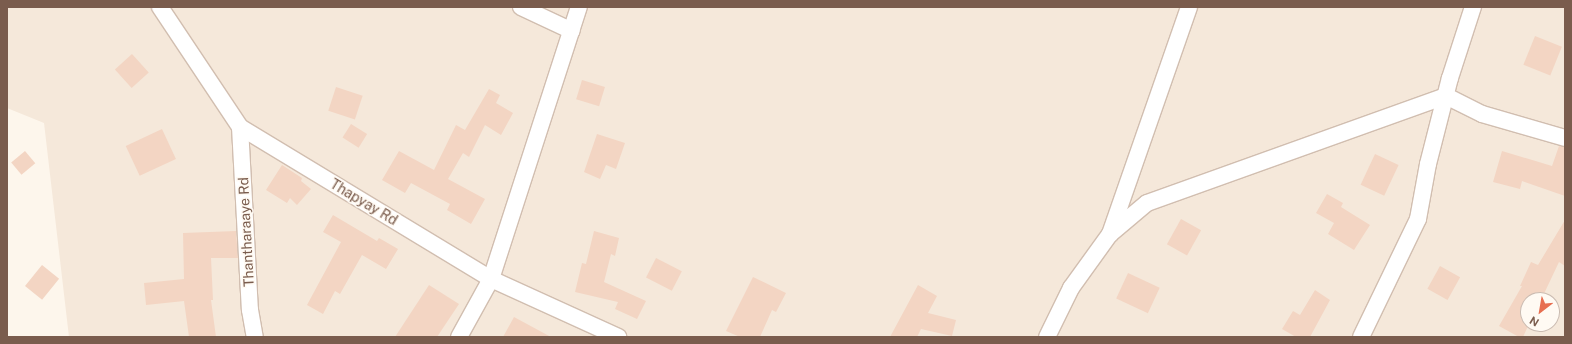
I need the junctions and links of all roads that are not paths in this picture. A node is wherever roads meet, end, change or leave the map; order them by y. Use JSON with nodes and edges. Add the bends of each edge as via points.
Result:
{"nodes":[{"id":1,"x":160,"y":7,"type":"edge"},
{"id":2,"x":521,"y":7,"type":"edge"},
{"id":3,"x":579,"y":7,"type":"edge"},
{"id":4,"x":1189,"y":7,"type":"edge"},
{"id":5,"x":1473,"y":7,"type":"edge"},
{"id":6,"x":572,"y":31,"type":"junction"},
{"id":7,"x":1446,"y":96,"type":"junction"},
{"id":8,"x":240,"y":127,"type":"junction"},
{"id":9,"x":1565,"y":138,"type":"edge"},
{"id":10,"x":1110,"y":234,"type":"junction"},
{"id":11,"x":491,"y":279,"type":"junction"},
{"id":12,"x":255,"y":337,"type":"edge"},
{"id":13,"x":459,"y":337,"type":"edge"},
{"id":14,"x":618,"y":337,"type":"edge"},
{"id":15,"x":1047,"y":337,"type":"edge"},
{"id":16,"x":1361,"y":337,"type":"edge"}],
"edges":[{"from":1,"to":8,"type":"street","name":"Thapyay Rd"},
{"from":2,"to":6,"type":"street"},
{"from":3,"to":6,"type":"street"},
{"from":4,"to":10,"type":"street"},
{"from":5,"to":7,"type":"street"},
{"from":6,"to":11,"type":"street"},
{"from":7,"to":9,"type":"street","via":[[1482,114]]},
{"from":7,"to":10,"type":"street","via":[[1147,203]]},
{"from":7,"to":16,"type":"street","via":[[1428,164],[1418,219]]},
{"from":8,"to":11,"type":"street","name":"Thapyay Rd"},
{"from":8,"to":12,"type":"street","name":"Thantharaaye Rd","via":[[250,310]]},
{"from":10,"to":15,"type":"street","via":[[1072,288]]},
{"from":11,"to":13,"type":"street"},
{"from":11,"to":14,"type":"street","name":"Thapyay Rd"}]}
